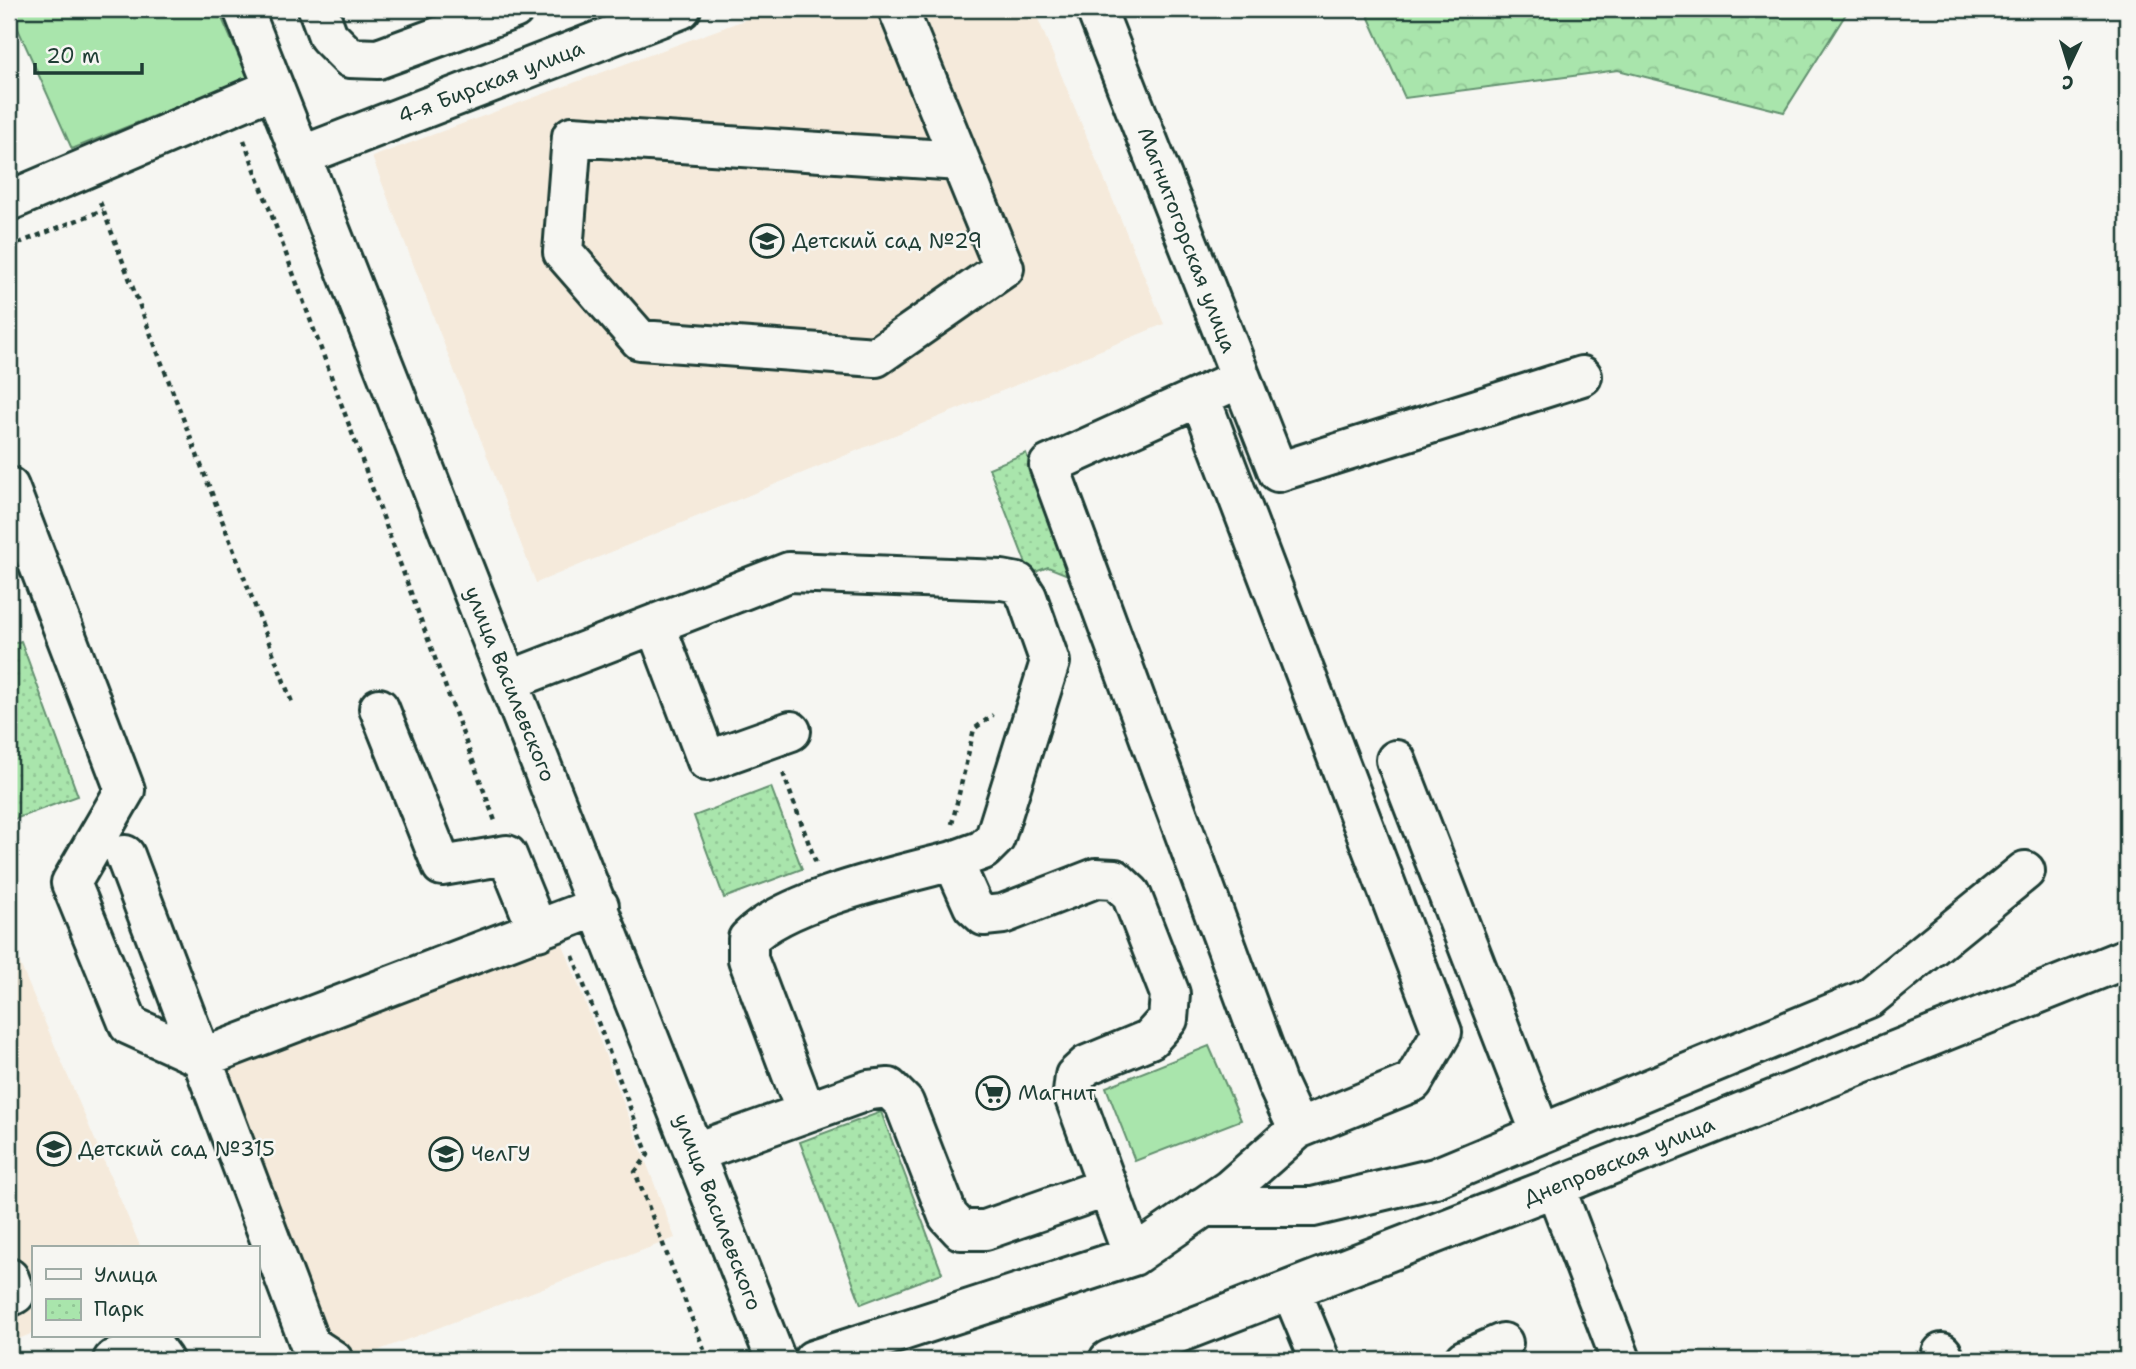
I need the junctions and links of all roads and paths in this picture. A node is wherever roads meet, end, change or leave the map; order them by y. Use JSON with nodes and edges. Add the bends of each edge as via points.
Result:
{"nodes":[{"id":1,"x":243,"y":9,"type":"edge"},
{"id":2,"x":318,"y":9,"type":"edge"},
{"id":3,"x":514,"y":9,"type":"edge"},
{"id":4,"x":681,"y":9,"type":"edge"},
{"id":5,"x":898,"y":9,"type":"edge"},
{"id":6,"x":1096,"y":9,"type":"edge"},
{"id":7,"x":274,"y":88,"type":"junction"},
{"id":8,"x":231,"y":106,"type":"junction"},
{"id":9,"x":301,"y":156,"type":"junction"},
{"id":10,"x":960,"y":162,"type":"junction"},
{"id":11,"x":88,"y":168,"type":"junction"},
{"id":12,"x":9,"y":201,"type":"edge"},
{"id":13,"x":103,"y":210,"type":"junction"},
{"id":14,"x":9,"y":247,"type":"edge"},
{"id":15,"x":1582,"y":376,"type":"dead end"},
{"id":16,"x":1241,"y":378,"type":"junction"},
{"id":17,"x":1200,"y":397,"type":"junction"},
{"id":18,"x":9,"y":487,"type":"edge"},
{"id":19,"x":654,"y":624,"type":"junction"},
{"id":20,"x":508,"y":681,"type":"junction"},
{"id":21,"x":293,"y":705,"type":"dead end"},
{"id":22,"x":379,"y":708,"type":"dead end"},
{"id":23,"x":780,"y":735,"type":"joint"},
{"id":24,"x":1396,"y":760,"type":"dead end"},
{"id":25,"x":125,"y":855,"type":"dead end"},
{"id":26,"x":508,"y":855,"type":"junction"},
{"id":27,"x":953,"y":862,"type":"junction"},
{"id":28,"x":2025,"y":871,"type":"dead end"},
{"id":29,"x":829,"y":897,"type":"junction"},
{"id":30,"x":599,"y":906,"type":"junction"},
{"id":31,"x":548,"y":927,"type":"junction"},
{"id":32,"x":2123,"y":971,"type":"edge"},
{"id":33,"x":202,"y":1058,"type":"junction"},
{"id":34,"x":806,"y":1112,"type":"junction"},
{"id":35,"x":1298,"y":1129,"type":"junction"},
{"id":36,"x":1541,"y":1134,"type":"junction"},
{"id":37,"x":696,"y":1152,"type":"junction"},
{"id":38,"x":1108,"y":1187,"type":"junction"},
{"id":39,"x":1555,"y":1187,"type":"junction"},
{"id":40,"x":1203,"y":1207,"type":"junction"},
{"id":41,"x":1133,"y":1256,"type":"junction"},
{"id":42,"x":9,"y":1278,"type":"edge"},
{"id":43,"x":1291,"y":1290,"type":"junction"},
{"id":44,"x":9,"y":1297,"type":"edge"},
{"id":45,"x":1503,"y":1343,"type":"dead end"},
{"id":46,"x":113,"y":1360,"type":"edge"},
{"id":47,"x":163,"y":1360,"type":"edge"},
{"id":48,"x":333,"y":1360,"type":"edge"},
{"id":49,"x":708,"y":1360,"type":"edge"},
{"id":50,"x":776,"y":1360,"type":"edge"},
{"id":51,"x":813,"y":1360,"type":"edge"},
{"id":52,"x":1109,"y":1360,"type":"edge"},
{"id":53,"x":1320,"y":1360,"type":"edge"},
{"id":54,"x":1464,"y":1360,"type":"edge"},
{"id":55,"x":1621,"y":1360,"type":"edge"}],
"edges":[{"from":1,"to":7,"type":"street","name":"улица Василевского"},
{"from":2,"to":3,"type":"street","via":[[328,36],[349,58],[378,59]]},
{"from":4,"to":9,"type":"street","name":"4-я Бирская улица"},
{"from":5,"to":10,"type":"street"},
{"from":6,"to":16,"type":"street","name":"Магнитогорская улица"},
{"from":7,"to":8,"type":"street"},
{"from":7,"to":9,"type":"street","name":"улица Василевского"},
{"from":8,"to":11,"type":"street"},
{"from":8,"to":26,"type":"path"},
{"from":9,"to":20,"type":"street","name":"улица Василевского"},
{"from":10,"to":10,"type":"street","via":[[1004,268],[876,357],[640,340],[563,252],[572,136]]},
{"from":11,"to":12,"type":"street"},
{"from":11,"to":13,"type":"path"},
{"from":13,"to":14,"type":"path"},
{"from":13,"to":21,"type":"path"},
{"from":15,"to":16,"type":"street","name":"Магнитогорская улица","via":[[1278,472]]},
{"from":16,"to":17,"type":"street"},
{"from":17,"to":35,"type":"street","via":[[1442,1032],[1413,1082]]},
{"from":17,"to":35,"type":"street","via":[[1049,465],[1277,1084]]},
{"from":18,"to":33,"type":"street","via":[[125,790],[71,883],[130,1025]]},
{"from":19,"to":20,"type":"street"},
{"from":19,"to":23,"type":"street","via":[[707,761]]},
{"from":19,"to":27,"type":"street","via":[[789,572],[1018,583],[1050,662],[995,838],[983,850]]},
{"from":20,"to":30,"type":"street","name":"улица Василевского"},
{"from":22,"to":26,"type":"street","via":[[442,866]]},
{"from":23,"to":29,"type":"path"},
{"from":24,"to":36,"type":"street"},
{"from":25,"to":33,"type":"street"},
{"from":26,"to":31,"type":"street"},
{"from":27,"to":29,"type":"street"},
{"from":27,"to":38,"type":"street","via":[[973,906],[984,916],[1003,915],[1096,878],[1115,879],[1131,894],[1170,993],[1168,1019],[1150,1039],[1087,1065],[1074,1076],[1073,1093]]},
{"from":28,"to":36,"type":"street","via":[[1869,998]]},
{"from":29,"to":34,"type":"street","via":[[761,926],[748,939],[748,959]]},
{"from":30,"to":31,"type":"street"},
{"from":30,"to":37,"type":"street","name":"улица Василевского"},
{"from":31,"to":33,"type":"street"},
{"from":31,"to":49,"type":"path","via":[[648,1155],[635,1172]]},
{"from":32,"to":39,"type":"street","name":"Днепровская улица"},
{"from":33,"to":48,"type":"street","via":[[310,1345]]},
{"from":34,"to":37,"type":"street"},
{"from":34,"to":38,"type":"street","via":[[869,1090],[889,1088],[904,1103],[948,1216],[961,1230],[985,1230]]},
{"from":35,"to":40,"type":"street"},
{"from":36,"to":40,"type":"street","via":[[1435,1178],[1313,1207]]},
{"from":37,"to":50,"type":"street","name":"улица Василевского"},
{"from":38,"to":41,"type":"street"},
{"from":39,"to":43,"type":"street","name":"Днепровская улица"},
{"from":39,"to":55,"type":"street"},
{"from":40,"to":41,"type":"street"},
{"from":41,"to":51,"type":"street"},
{"from":42,"to":44,"type":"street","via":[[15,1294]]},
{"from":43,"to":52,"type":"street","name":"Днепровская улица"},
{"from":43,"to":53,"type":"street"},
{"from":45,"to":54,"type":"street"},
{"from":46,"to":47,"type":"street","via":[[155,1349]]}]}
